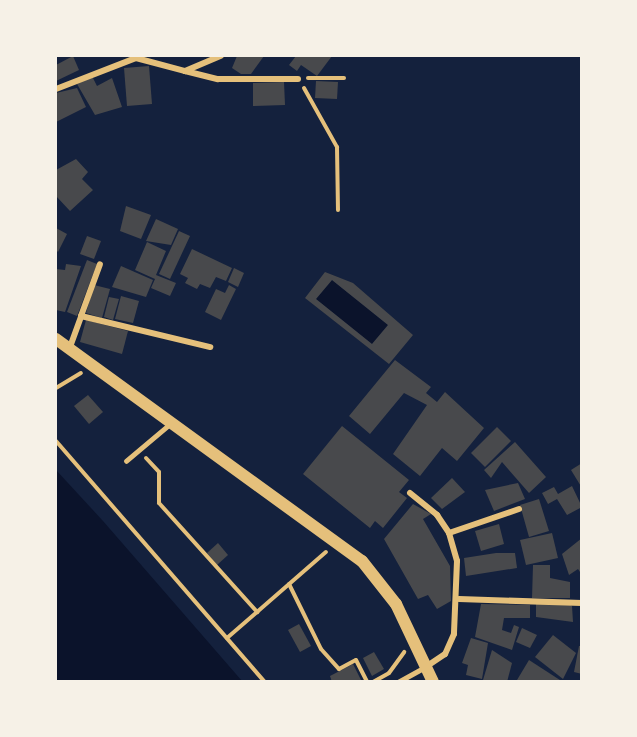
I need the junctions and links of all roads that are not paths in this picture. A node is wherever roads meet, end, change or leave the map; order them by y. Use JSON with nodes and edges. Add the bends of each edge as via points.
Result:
{"nodes":[{"id":1,"x":221,"y":56,"type":"edge"},
{"id":2,"x":185,"y":71,"type":"junction"},
{"id":3,"x":298,"y":79,"type":"road end"},
{"id":4,"x":56,"y":89,"type":"edge"},
{"id":5,"x":100,"y":264,"type":"dead end"},
{"id":6,"x":81,"y":316,"type":"junction"},
{"id":7,"x":56,"y":339,"type":"edge"},
{"id":8,"x":210,"y":346,"type":"dead end"},
{"id":9,"x":70,"y":347,"type":"junction"},
{"id":10,"x":171,"y":423,"type":"junction"},
{"id":11,"x":126,"y":461,"type":"dead end"},
{"id":12,"x":410,"y":493,"type":"dead end"},
{"id":13,"x":519,"y":509,"type":"dead end"},
{"id":14,"x":449,"y":533,"type":"junction"},
{"id":15,"x":459,"y":599,"type":"junction"},
{"id":16,"x":582,"y":603,"type":"edge"},
{"id":17,"x":427,"y":666,"type":"junction"},
{"id":18,"x":398,"y":681,"type":"edge"},
{"id":19,"x":434,"y":681,"type":"edge"}],
"edges":[{"from":1,"to":2,"type":"street"},
{"from":2,"to":3,"type":"street","via":[[218,79]]},
{"from":2,"to":4,"type":"street","via":[[136,58]]},
{"from":5,"to":6,"type":"street"},
{"from":6,"to":8,"type":"street"},
{"from":6,"to":9,"type":"street"},
{"from":7,"to":9,"type":"main road"},
{"from":9,"to":10,"type":"main road"},
{"from":10,"to":11,"type":"lane"},
{"from":10,"to":17,"type":"main road","via":[[339,541],[377,578],[414,637]]},
{"from":12,"to":14,"type":"street"},
{"from":13,"to":14,"type":"street"},
{"from":14,"to":15,"type":"street"},
{"from":15,"to":16,"type":"street"},
{"from":15,"to":17,"type":"street","via":[[454,634],[445,654]]},
{"from":17,"to":18,"type":"lane"},
{"from":17,"to":19,"type":"main road"}]}
